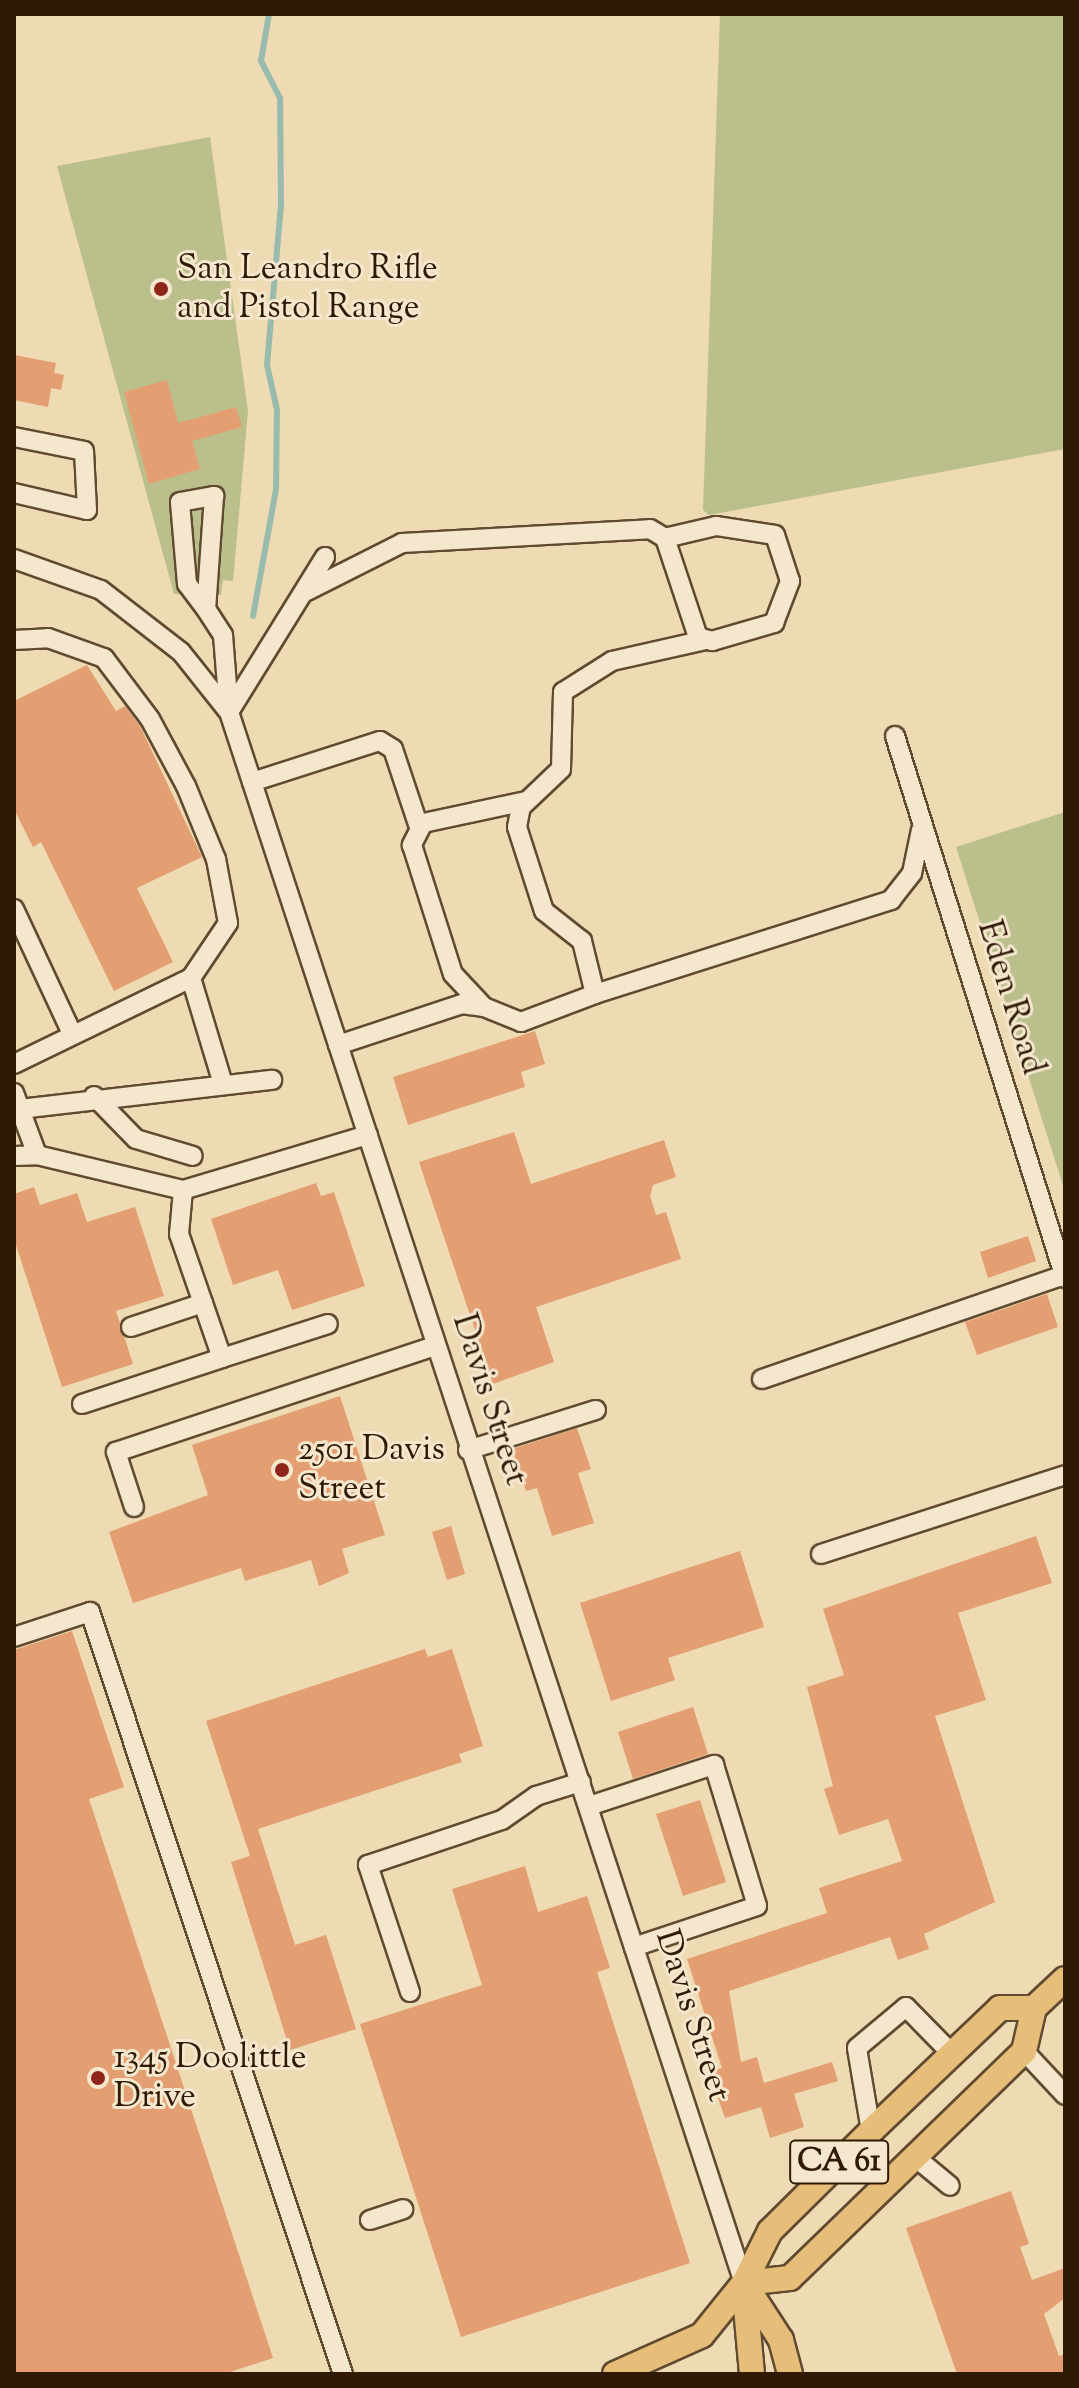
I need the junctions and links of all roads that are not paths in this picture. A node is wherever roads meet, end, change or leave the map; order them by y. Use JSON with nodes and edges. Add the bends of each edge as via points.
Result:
{"nodes":[{"id":1,"x":14,"y":437,"type":"edge"},
{"id":2,"x":14,"y":493,"type":"edge"},
{"id":3,"x":665,"y":538,"type":"junction"},
{"id":4,"x":325,"y":557,"type":"dead end"},
{"id":5,"x":14,"y":559,"type":"edge"},
{"id":6,"x":305,"y":593,"type":"junction"},
{"id":7,"x":206,"y":609,"type":"junction"},
{"id":8,"x":14,"y":640,"type":"edge"},
{"id":9,"x":705,"y":640,"type":"junction"},
{"id":10,"x":229,"y":712,"type":"junction"},
{"id":11,"x":895,"y":736,"type":"dead end"},
{"id":12,"x":252,"y":782,"type":"junction"},
{"id":13,"x":526,"y":801,"type":"junction"},
{"id":14,"x":419,"y":827,"type":"junction"},
{"id":15,"x":921,"y":828,"type":"junction"},
{"id":16,"x":14,"y":909,"type":"edge"},
{"id":17,"x":191,"y":978,"type":"junction"},
{"id":18,"x":595,"y":994,"type":"junction"},
{"id":19,"x":484,"y":1007,"type":"junction"},
{"id":20,"x":71,"y":1031,"type":"junction"},
{"id":21,"x":338,"y":1045,"type":"junction"},
{"id":22,"x":14,"y":1064,"type":"edge"},
{"id":23,"x":272,"y":1080,"type":"dead end"},
{"id":24,"x":223,"y":1084,"type":"junction"},
{"id":25,"x":94,"y":1096,"type":"junction"},
{"id":26,"x":17,"y":1101,"type":"edge"},
{"id":27,"x":368,"y":1135,"type":"junction"},
{"id":28,"x":37,"y":1155,"type":"junction"},
{"id":29,"x":14,"y":1156,"type":"edge"},
{"id":30,"x":193,"y":1156,"type":"dead end"},
{"id":31,"x":183,"y":1190,"type":"junction"},
{"id":32,"x":1064,"y":1276,"type":"edge"},
{"id":33,"x":203,"y":1303,"type":"junction"},
{"id":34,"x":328,"y":1324,"type":"dead end"},
{"id":35,"x":131,"y":1327,"type":"dead end"},
{"id":36,"x":435,"y":1346,"type":"junction"},
{"id":37,"x":222,"y":1358,"type":"junction"},
{"id":38,"x":762,"y":1379,"type":"dead end"},
{"id":39,"x":82,"y":1404,"type":"dead end"},
{"id":40,"x":596,"y":1410,"type":"dead end"},
{"id":41,"x":468,"y":1450,"type":"junction"},
{"id":42,"x":1065,"y":1475,"type":"edge"},
{"id":43,"x":134,"y":1507,"type":"dead end"},
{"id":44,"x":821,"y":1554,"type":"dead end"},
{"id":45,"x":14,"y":1637,"type":"edge"},
{"id":46,"x":581,"y":1782,"type":"junction"},
{"id":47,"x":589,"y":1806,"type":"junction"},
{"id":48,"x":634,"y":1947,"type":"junction"},
{"id":49,"x":1065,"y":1979,"type":"edge"},
{"id":50,"x":410,"y":1992,"type":"dead end"},
{"id":51,"x":1034,"y":2008,"type":"junction"},
{"id":52,"x":1024,"y":2051,"type":"junction"},
{"id":53,"x":952,"y":2054,"type":"junction"},
{"id":54,"x":1065,"y":2095,"type":"edge"},
{"id":55,"x":871,"y":2131,"type":"junction"},
{"id":56,"x":915,"y":2157,"type":"junction"},
{"id":57,"x":950,"y":2186,"type":"dead end"},
{"id":58,"x":403,"y":2209,"type":"dead end"},
{"id":59,"x":370,"y":2220,"type":"dead end"},
{"id":60,"x":744,"y":2283,"type":"junction"},
{"id":61,"x":339,"y":2373,"type":"edge"},
{"id":62,"x":615,"y":2374,"type":"edge"},
{"id":63,"x":752,"y":2374,"type":"edge"},
{"id":64,"x":790,"y":2374,"type":"edge"}],
"edges":[{"from":1,"to":2,"type":"street","via":[[84,451],[87,510]]},
{"from":3,"to":6,"type":"street","via":[[650,529],[402,543],[360,558]]},
{"from":3,"to":9,"type":"street"},
{"from":3,"to":9,"type":"street","via":[[741,526],[782,543],[790,581],[774,623]]},
{"from":4,"to":6,"type":"street"},
{"from":5,"to":10,"type":"street","via":[[101,590],[181,652]]},
{"from":6,"to":10,"type":"street"},
{"from":7,"to":7,"type":"street","via":[[207,595],[214,496],[180,502],[187,584]]},
{"from":7,"to":10,"type":"street","via":[[223,635]]},
{"from":8,"to":17,"type":"street","via":[[48,638],[104,658],[150,719],[186,786],[216,859],[228,923]]},
{"from":9,"to":13,"type":"street","via":[[612,661],[563,692],[561,769]]},
{"from":10,"to":12,"type":"street","name":"Davis Street"},
{"from":11,"to":15,"type":"street","name":"Eden Road"},
{"from":12,"to":14,"type":"street","via":[[380,741],[393,749]]},
{"from":12,"to":21,"type":"street","name":"Davis Street"},
{"from":13,"to":14,"type":"street"},
{"from":13,"to":18,"type":"street","via":[[517,827],[540,901],[582,941]]},
{"from":14,"to":19,"type":"street","via":[[412,845],[430,913],[453,974]]},
{"from":15,"to":18,"type":"street","via":[[912,873],[891,900]]},
{"from":15,"to":32,"type":"street","name":"Eden Road"},
{"from":16,"to":20,"type":"street"},
{"from":17,"to":20,"type":"street"},
{"from":17,"to":24,"type":"street"},
{"from":18,"to":19,"type":"street","via":[[521,1022]]},
{"from":19,"to":21,"type":"street","via":[[462,1004]]},
{"from":20,"to":22,"type":"street"},
{"from":21,"to":27,"type":"street","name":"Davis Street"},
{"from":23,"to":24,"type":"street"},
{"from":24,"to":25,"type":"street"},
{"from":25,"to":26,"type":"street"},
{"from":25,"to":30,"type":"street","via":[[136,1139]]},
{"from":26,"to":28,"type":"street"},
{"from":27,"to":31,"type":"street"},
{"from":27,"to":36,"type":"street","name":"Davis Street"},
{"from":28,"to":29,"type":"street"},
{"from":28,"to":31,"type":"street"},
{"from":31,"to":33,"type":"street","via":[[179,1234]]},
{"from":32,"to":38,"type":"street"},
{"from":33,"to":35,"type":"street"},
{"from":33,"to":37,"type":"street"},
{"from":34,"to":37,"type":"street"},
{"from":36,"to":41,"type":"street","name":"Davis Street"},
{"from":36,"to":43,"type":"street","via":[[116,1452]]},
{"from":37,"to":39,"type":"street"},
{"from":40,"to":41,"type":"street"},
{"from":41,"to":46,"type":"street","name":"Davis Street"},
{"from":42,"to":44,"type":"street"},
{"from":45,"to":61,"type":"street","via":[[90,1612]]},
{"from":46,"to":47,"type":"street","name":"Davis Street"},
{"from":46,"to":50,"type":"street","via":[[536,1796],[502,1820],[368,1865]]},
{"from":47,"to":48,"type":"street","name":"Davis Street"},
{"from":47,"to":48,"type":"street","via":[[714,1765],[757,1906]]},
{"from":48,"to":60,"type":"street","name":"Davis Street"},
{"from":49,"to":51,"type":"main road"},
{"from":51,"to":52,"type":"main road"},
{"from":51,"to":53,"type":"main road","number":"CA 61","via":[[1000,2008]]},
{"from":52,"to":54,"type":"street"},
{"from":52,"to":56,"type":"main road","number":"CA 61"},
{"from":53,"to":55,"type":"main road","number":"CA 61"},
{"from":53,"to":55,"type":"street","via":[[906,2007],[857,2048]]},
{"from":55,"to":60,"type":"main road","number":"CA 61","via":[[770,2231]]},
{"from":56,"to":57,"type":"street"},
{"from":56,"to":60,"type":"main road","number":"CA 61","via":[[790,2278]]},
{"from":58,"to":59,"type":"street"},
{"from":60,"to":62,"type":"main road","via":[[697,2339]]},
{"from":60,"to":63,"type":"main road","name":"Davis Street"},
{"from":60,"to":64,"type":"main road","name":"Davis Street","via":[[781,2340]]}]}
